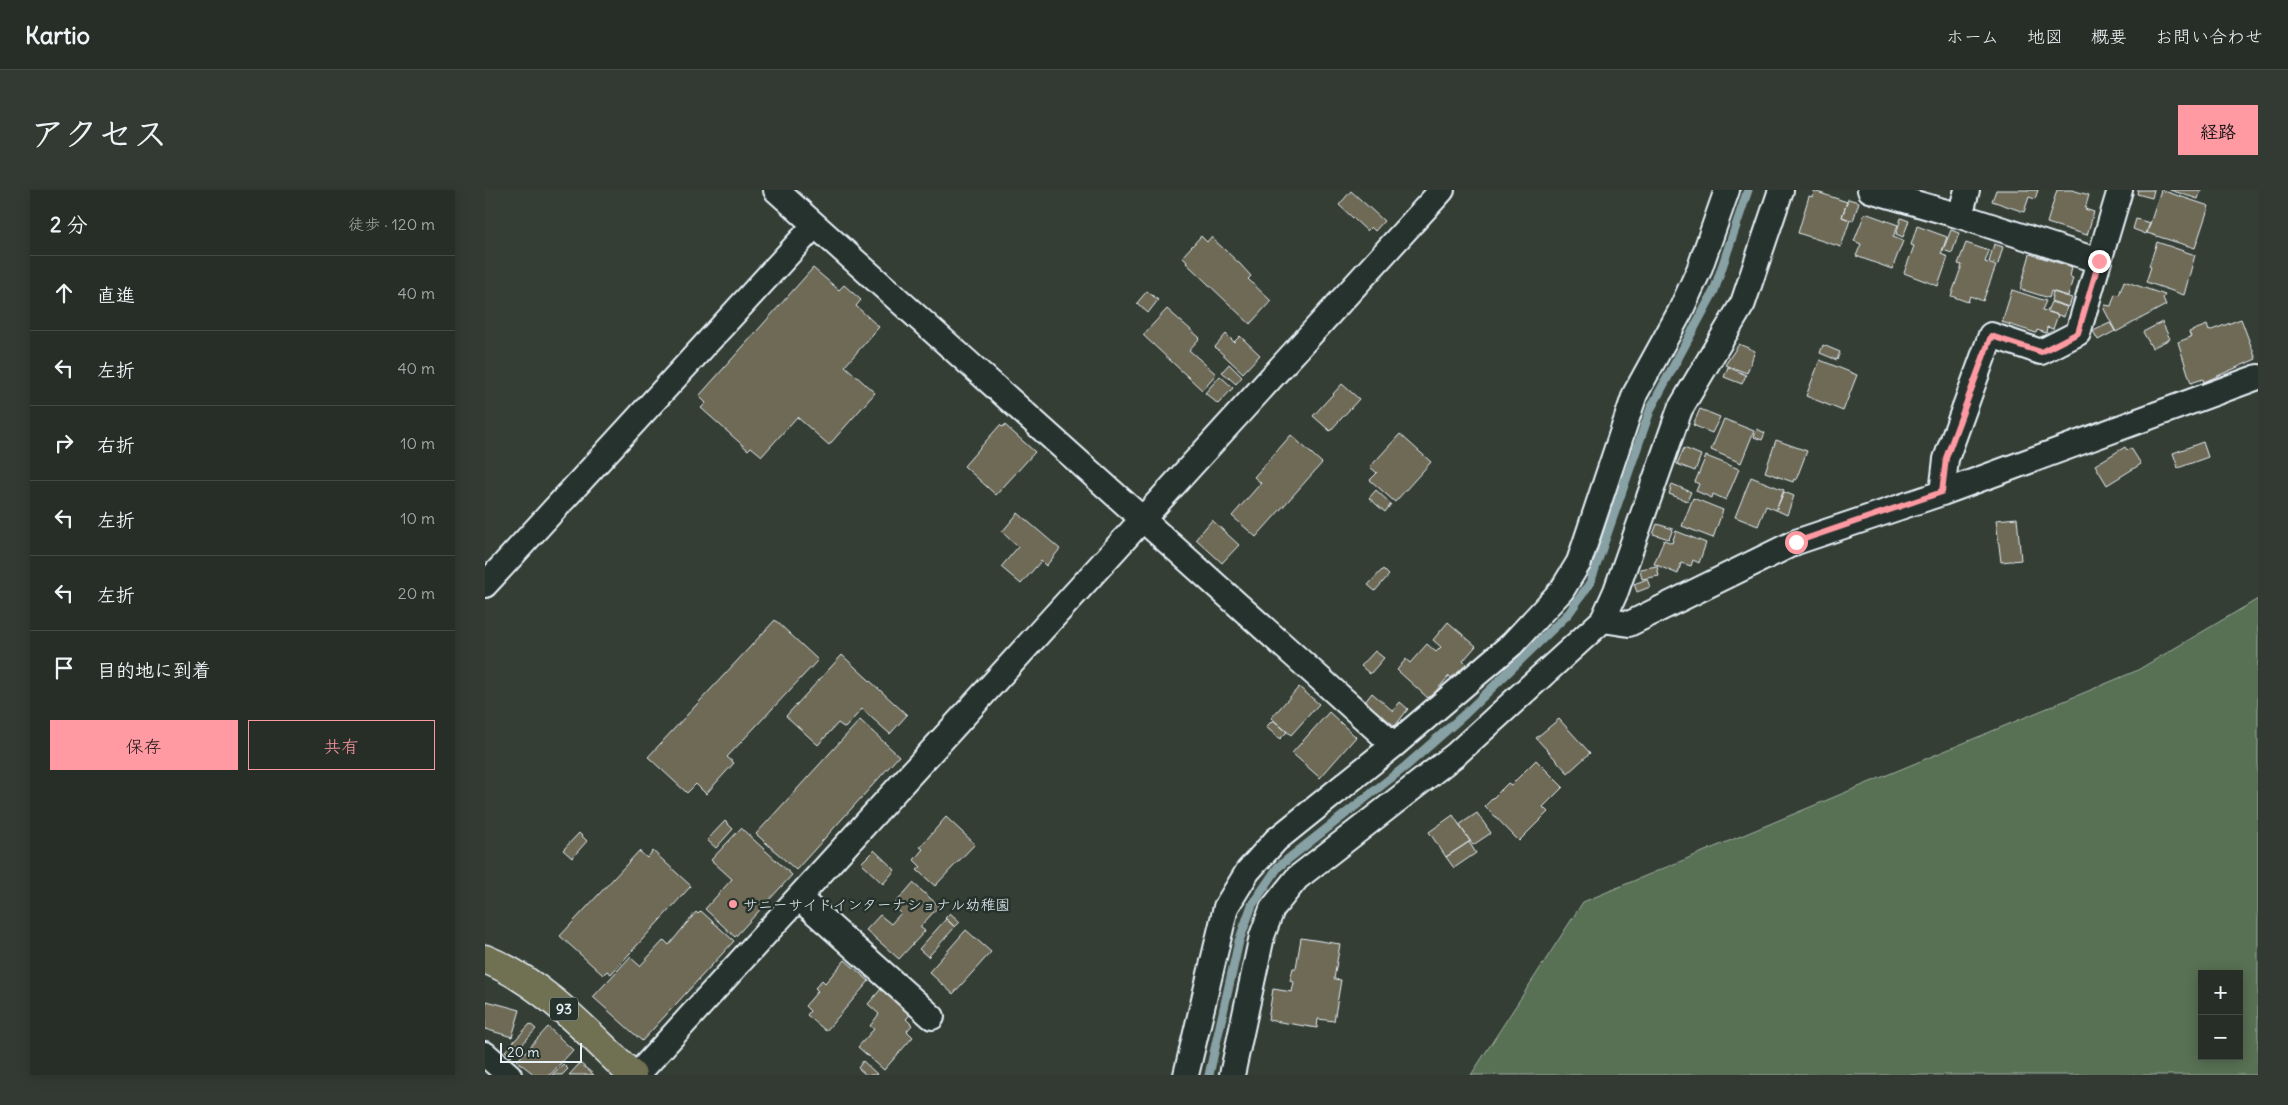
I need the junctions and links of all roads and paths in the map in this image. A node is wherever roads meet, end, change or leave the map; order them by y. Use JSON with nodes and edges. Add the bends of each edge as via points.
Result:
{"nodes":[{"id":1,"x":776,"y":190,"type":"edge"},
{"id":2,"x":1442,"y":190,"type":"edge"},
{"id":3,"x":1727,"y":190,"type":"edge"},
{"id":4,"x":1781,"y":190,"type":"edge"},
{"id":5,"x":1870,"y":190,"type":"edge"},
{"id":6,"x":1967,"y":190,"type":"edge"},
{"id":7,"x":2120,"y":190,"type":"edge"},
{"id":8,"x":1959,"y":216,"type":"junction"},
{"id":9,"x":814,"y":226,"type":"junction"},
{"id":10,"x":2099,"y":261,"type":"junction"},
{"id":11,"x":2258,"y":377,"type":"edge"},
{"id":12,"x":1942,"y":492,"type":"junction"},
{"id":13,"x":1143,"y":519,"type":"junction"},
{"id":14,"x":485,"y":585,"type":"edge"},
{"id":15,"x":1603,"y":620,"type":"junction"},
{"id":16,"x":1394,"y":745,"type":"junction"},
{"id":17,"x":799,"y":898,"type":"junction"},
{"id":18,"x":485,"y":959,"type":"edge"},
{"id":19,"x":932,"y":1017,"type":"dead end"},
{"id":20,"x":485,"y":1054,"type":"edge"},
{"id":21,"x":646,"y":1071,"type":"edge"},
{"id":22,"x":509,"y":1075,"type":"edge"},
{"id":23,"x":1186,"y":1075,"type":"edge"},
{"id":24,"x":1232,"y":1075,"type":"edge"}],
"edges":[{"from":1,"to":9,"type":"street"},
{"from":2,"to":13,"type":"street"},
{"from":3,"to":16,"type":"street","via":[[1699,270],[1635,394],[1575,569],[1562,590],[1512,644]]},
{"from":4,"to":15,"type":"street","via":[[1743,303],[1680,409]]},
{"from":5,"to":8,"type":"street"},
{"from":6,"to":8,"type":"street"},
{"from":7,"to":10,"type":"street"},
{"from":8,"to":10,"type":"street"},
{"from":9,"to":13,"type":"street"},
{"from":9,"to":14,"type":"street"},
{"from":10,"to":12,"type":"street","via":[[2078,333],[2041,352],[1991,336],[1946,458]]},
{"from":11,"to":12,"type":"street"},
{"from":12,"to":15,"type":"street","via":[[1796,542],[1629,624]]},
{"from":13,"to":16,"type":"street"},
{"from":13,"to":17,"type":"street"},
{"from":15,"to":24,"type":"street","via":[[1455,755],[1297,878],[1272,909],[1262,936]]},
{"from":16,"to":23,"type":"street","via":[[1276,840],[1248,871],[1225,907]]},
{"from":17,"to":19,"type":"street"},
{"from":17,"to":21,"type":"street"},
{"from":18,"to":21,"type":"main road","number":"93","via":[[554,1000]]},
{"from":20,"to":22,"type":"street"}]}
